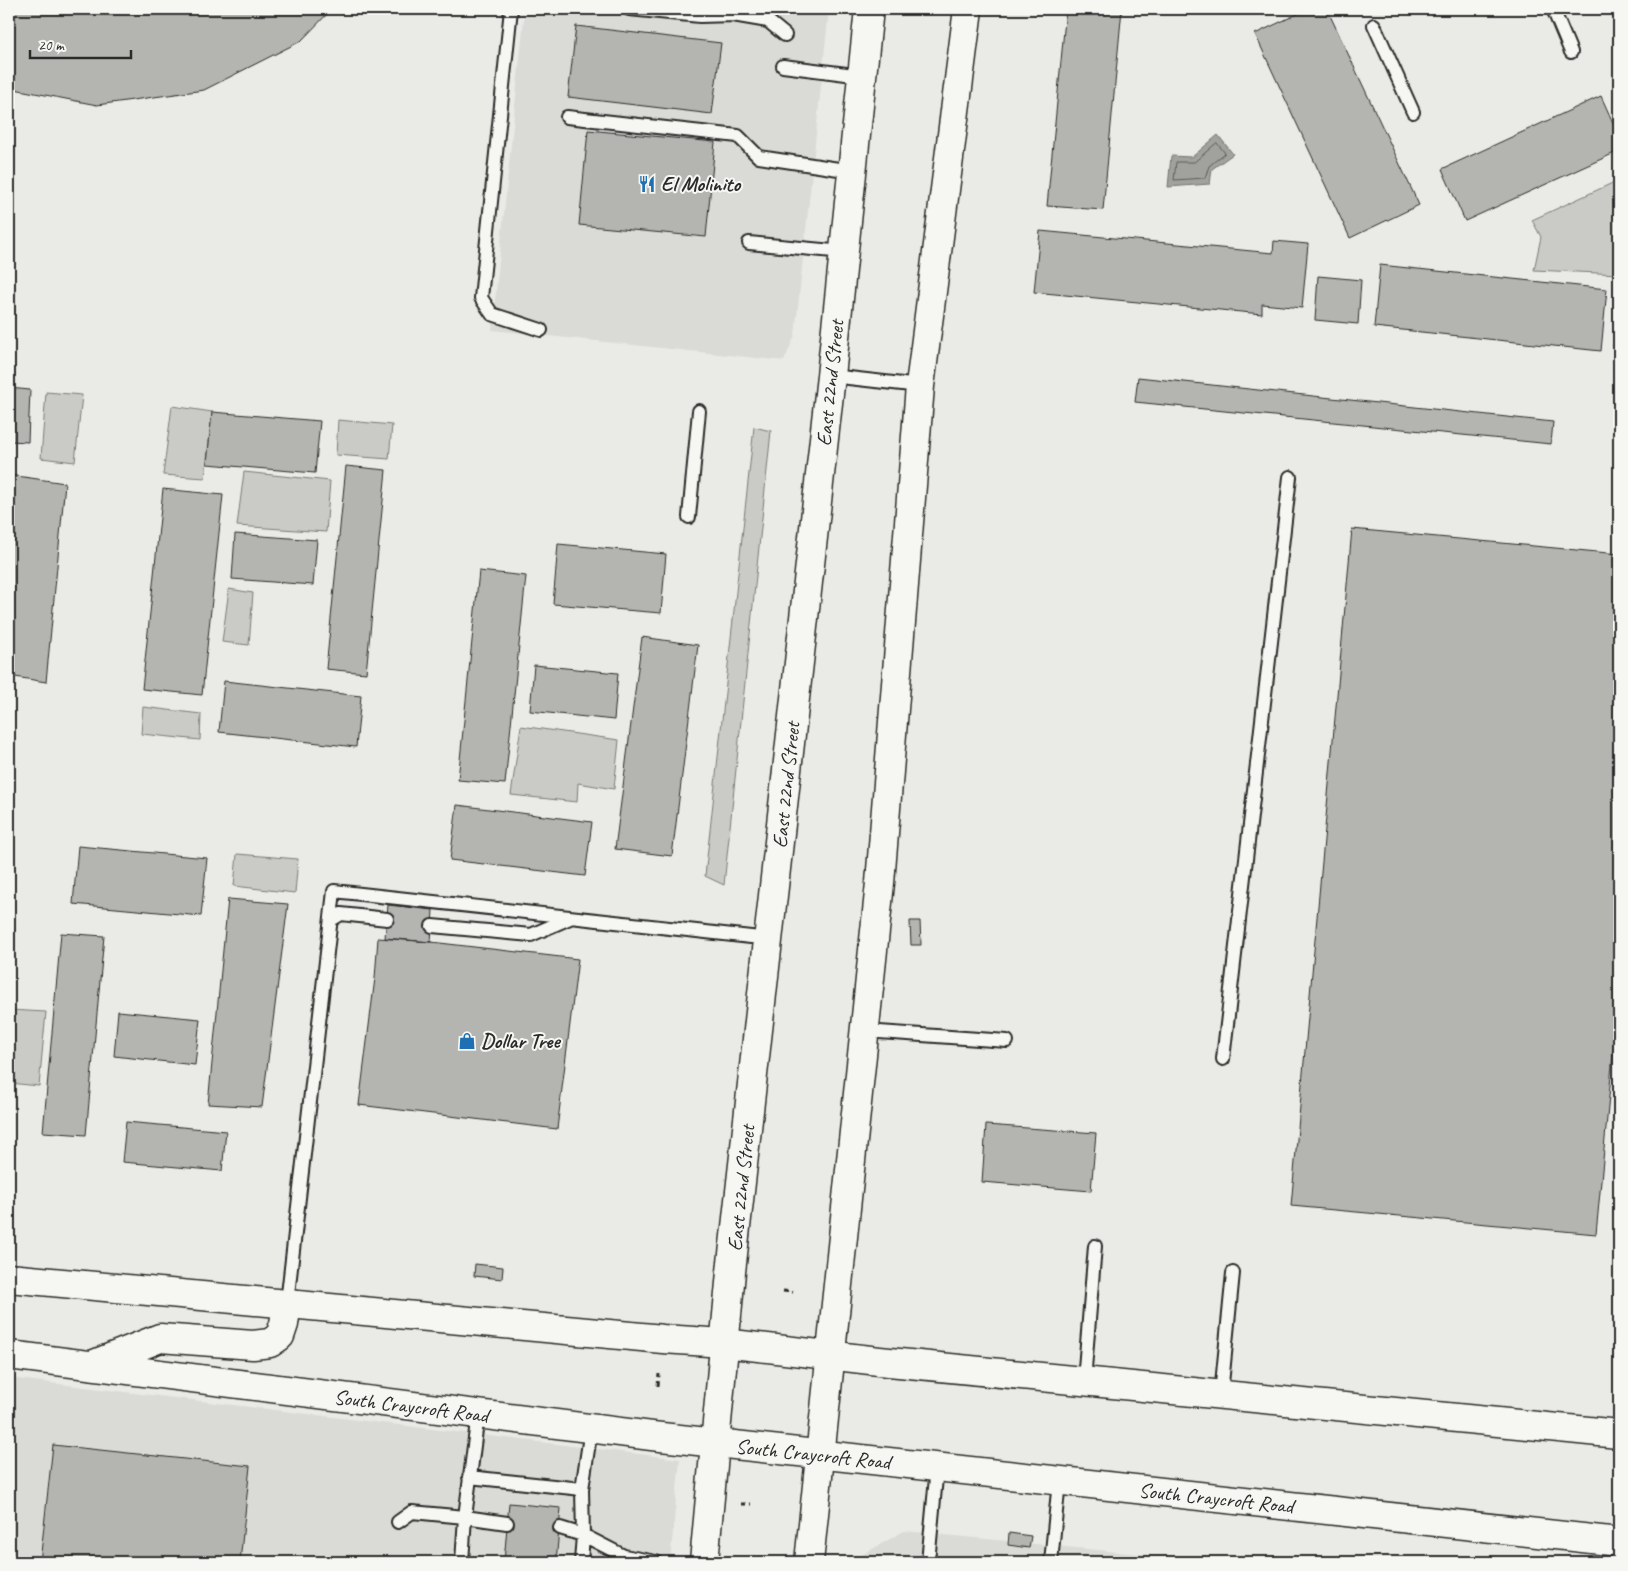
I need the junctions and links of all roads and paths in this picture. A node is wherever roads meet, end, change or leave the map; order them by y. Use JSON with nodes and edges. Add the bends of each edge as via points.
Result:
{"nodes":[{"id":1,"x":511,"y":9,"type":"edge"},
{"id":2,"x":629,"y":9,"type":"edge"},
{"id":3,"x":869,"y":9,"type":"edge"},
{"id":4,"x":968,"y":9,"type":"edge"},
{"id":5,"x":1552,"y":9,"type":"edge"},
{"id":6,"x":1374,"y":24,"type":"dead end"},
{"id":7,"x":785,"y":35,"type":"dead end"},
{"id":8,"x":1571,"y":52,"type":"dead end"},
{"id":9,"x":783,"y":66,"type":"dead end"},
{"id":10,"x":862,"y":76,"type":"junction"},
{"id":11,"x":1413,"y":112,"type":"dead end"},
{"id":12,"x":567,"y":117,"type":"dead end"},
{"id":13,"x":852,"y":171,"type":"junction"},
{"id":14,"x":749,"y":244,"type":"dead end"},
{"id":15,"x":844,"y":252,"type":"junction"},
{"id":16,"x":541,"y":330,"type":"dead end"},
{"id":17,"x":831,"y":376,"type":"junction"},
{"id":18,"x":920,"y":386,"type":"junction"},
{"id":19,"x":699,"y":411,"type":"dead end"},
{"id":20,"x":1290,"y":478,"type":"dead end"},
{"id":21,"x":689,"y":517,"type":"dead end"},
{"id":22,"x":570,"y":918,"type":"junction"},
{"id":23,"x":387,"y":919,"type":"dead end"},
{"id":24,"x":331,"y":920,"type":"junction"},
{"id":25,"x":432,"y":926,"type":"dead end"},
{"id":26,"x":768,"y":940,"type":"junction"},
{"id":27,"x":864,"y":1031,"type":"junction"},
{"id":28,"x":1007,"y":1041,"type":"dead end"},
{"id":29,"x":1223,"y":1059,"type":"dead end"},
{"id":30,"x":1095,"y":1246,"type":"dead end"},
{"id":31,"x":1233,"y":1273,"type":"dead end"},
{"id":32,"x":9,"y":1278,"type":"edge"},
{"id":33,"x":783,"y":1291,"type":"dead end"},
{"id":34,"x":793,"y":1292,"type":"dead end"},
{"id":35,"x":287,"y":1303,"type":"junction"},
{"id":36,"x":724,"y":1343,"type":"junction"},
{"id":37,"x":9,"y":1355,"type":"edge"},
{"id":38,"x":831,"y":1355,"type":"junction"},
{"id":39,"x":91,"y":1366,"type":"junction"},
{"id":40,"x":659,"y":1374,"type":"dead end"},
{"id":41,"x":1084,"y":1380,"type":"junction"},
{"id":42,"x":658,"y":1386,"type":"dead end"},
{"id":43,"x":1221,"y":1394,"type":"junction"},
{"id":44,"x":478,"y":1414,"type":"junction"},
{"id":45,"x":591,"y":1428,"type":"junction"},
{"id":46,"x":1619,"y":1434,"type":"edge"},
{"id":47,"x":715,"y":1444,"type":"junction"},
{"id":48,"x":820,"y":1454,"type":"junction"},
{"id":49,"x":937,"y":1467,"type":"junction"},
{"id":50,"x":469,"y":1477,"type":"junction"},
{"id":51,"x":1059,"y":1481,"type":"junction"},
{"id":52,"x":582,"y":1489,"type":"junction"},
{"id":53,"x":741,"y":1504,"type":"dead end"},
{"id":54,"x":751,"y":1504,"type":"dead end"},
{"id":55,"x":465,"y":1517,"type":"junction"},
{"id":56,"x":398,"y":1522,"type":"dead end"},
{"id":57,"x":507,"y":1523,"type":"dead end"},
{"id":58,"x":560,"y":1528,"type":"dead end"},
{"id":59,"x":583,"y":1535,"type":"junction"},
{"id":60,"x":1619,"y":1542,"type":"edge"},
{"id":61,"x":637,"y":1561,"type":"edge"},
{"id":62,"x":462,"y":1562,"type":"edge"},
{"id":63,"x":581,"y":1562,"type":"edge"},
{"id":64,"x":656,"y":1562,"type":"edge"},
{"id":65,"x":704,"y":1562,"type":"edge"},
{"id":66,"x":809,"y":1562,"type":"edge"},
{"id":67,"x":928,"y":1562,"type":"edge"},
{"id":68,"x":1051,"y":1562,"type":"edge"}],
"edges":[{"from":1,"to":16,"type":"lane","via":[[481,298],[492,314]]},
{"from":2,"to":7,"type":"lane","via":[[700,16],[733,15],[768,21]]},
{"from":3,"to":10,"type":"main road","name":"East 22nd Street"},
{"from":4,"to":18,"type":"main road"},
{"from":5,"to":8,"type":"lane"},
{"from":6,"to":11,"type":"lane"},
{"from":9,"to":10,"type":"lane"},
{"from":10,"to":13,"type":"main road","name":"East 22nd Street"},
{"from":12,"to":13,"type":"lane","via":[[738,136],[759,157]]},
{"from":13,"to":15,"type":"main road","name":"East 22nd Street"},
{"from":14,"to":15,"type":"lane"},
{"from":15,"to":17,"type":"main road","name":"East 22nd Street"},
{"from":17,"to":18,"type":"lane"},
{"from":17,"to":26,"type":"main road","name":"East 22nd Street"},
{"from":18,"to":27,"type":"main road"},
{"from":19,"to":21,"type":"lane"},
{"from":20,"to":29,"type":"lane"},
{"from":22,"to":24,"type":"lane","via":[[334,891]]},
{"from":22,"to":25,"type":"lane","via":[[531,935]]},
{"from":22,"to":26,"type":"lane"},
{"from":23,"to":24,"type":"lane","via":[[341,914]]},
{"from":24,"to":35,"type":"lane"},
{"from":26,"to":36,"type":"main road","name":"East 22nd Street"},
{"from":27,"to":28,"type":"lane"},
{"from":27,"to":38,"type":"main road"},
{"from":30,"to":41,"type":"lane"},
{"from":31,"to":43,"type":"lane"},
{"from":32,"to":35,"type":"main road"},
{"from":33,"to":34,"type":"path"},
{"from":35,"to":36,"type":"main road"},
{"from":35,"to":39,"type":"main road","via":[[280,1336],[270,1343],[253,1345],[160,1338]]},
{"from":36,"to":38,"type":"main road"},
{"from":36,"to":47,"type":"main road","name":"East 22nd Street"},
{"from":37,"to":39,"type":"main road","name":"South Craycroft Road"},
{"from":38,"to":41,"type":"main road"},
{"from":38,"to":48,"type":"main road"},
{"from":39,"to":44,"type":"main road","name":"South Craycroft Road"},
{"from":40,"to":42,"type":"path"},
{"from":41,"to":43,"type":"main road"},
{"from":43,"to":46,"type":"main road"},
{"from":44,"to":45,"type":"main road","name":"South Craycroft Road"},
{"from":44,"to":50,"type":"lane"},
{"from":45,"to":47,"type":"main road","name":"South Craycroft Road"},
{"from":45,"to":52,"type":"lane"},
{"from":47,"to":48,"type":"main road","name":"South Craycroft Road"},
{"from":47,"to":65,"type":"main road","name":"East 22nd Street"},
{"from":48,"to":49,"type":"main road","name":"South Craycroft Road"},
{"from":48,"to":66,"type":"main road"},
{"from":49,"to":51,"type":"main road","name":"South Craycroft Road"},
{"from":49,"to":67,"type":"lane"},
{"from":50,"to":52,"type":"lane"},
{"from":50,"to":55,"type":"lane"},
{"from":51,"to":60,"type":"main road","name":"South Craycroft Road"},
{"from":51,"to":68,"type":"lane"},
{"from":52,"to":59,"type":"lane"},
{"from":53,"to":54,"type":"path"},
{"from":55,"to":56,"type":"lane","via":[[412,1512]]},
{"from":55,"to":57,"type":"lane"},
{"from":55,"to":62,"type":"lane"},
{"from":58,"to":59,"type":"lane"},
{"from":59,"to":61,"type":"lane"},
{"from":59,"to":63,"type":"lane"},
{"from":61,"to":64,"type":"lane"}]}
